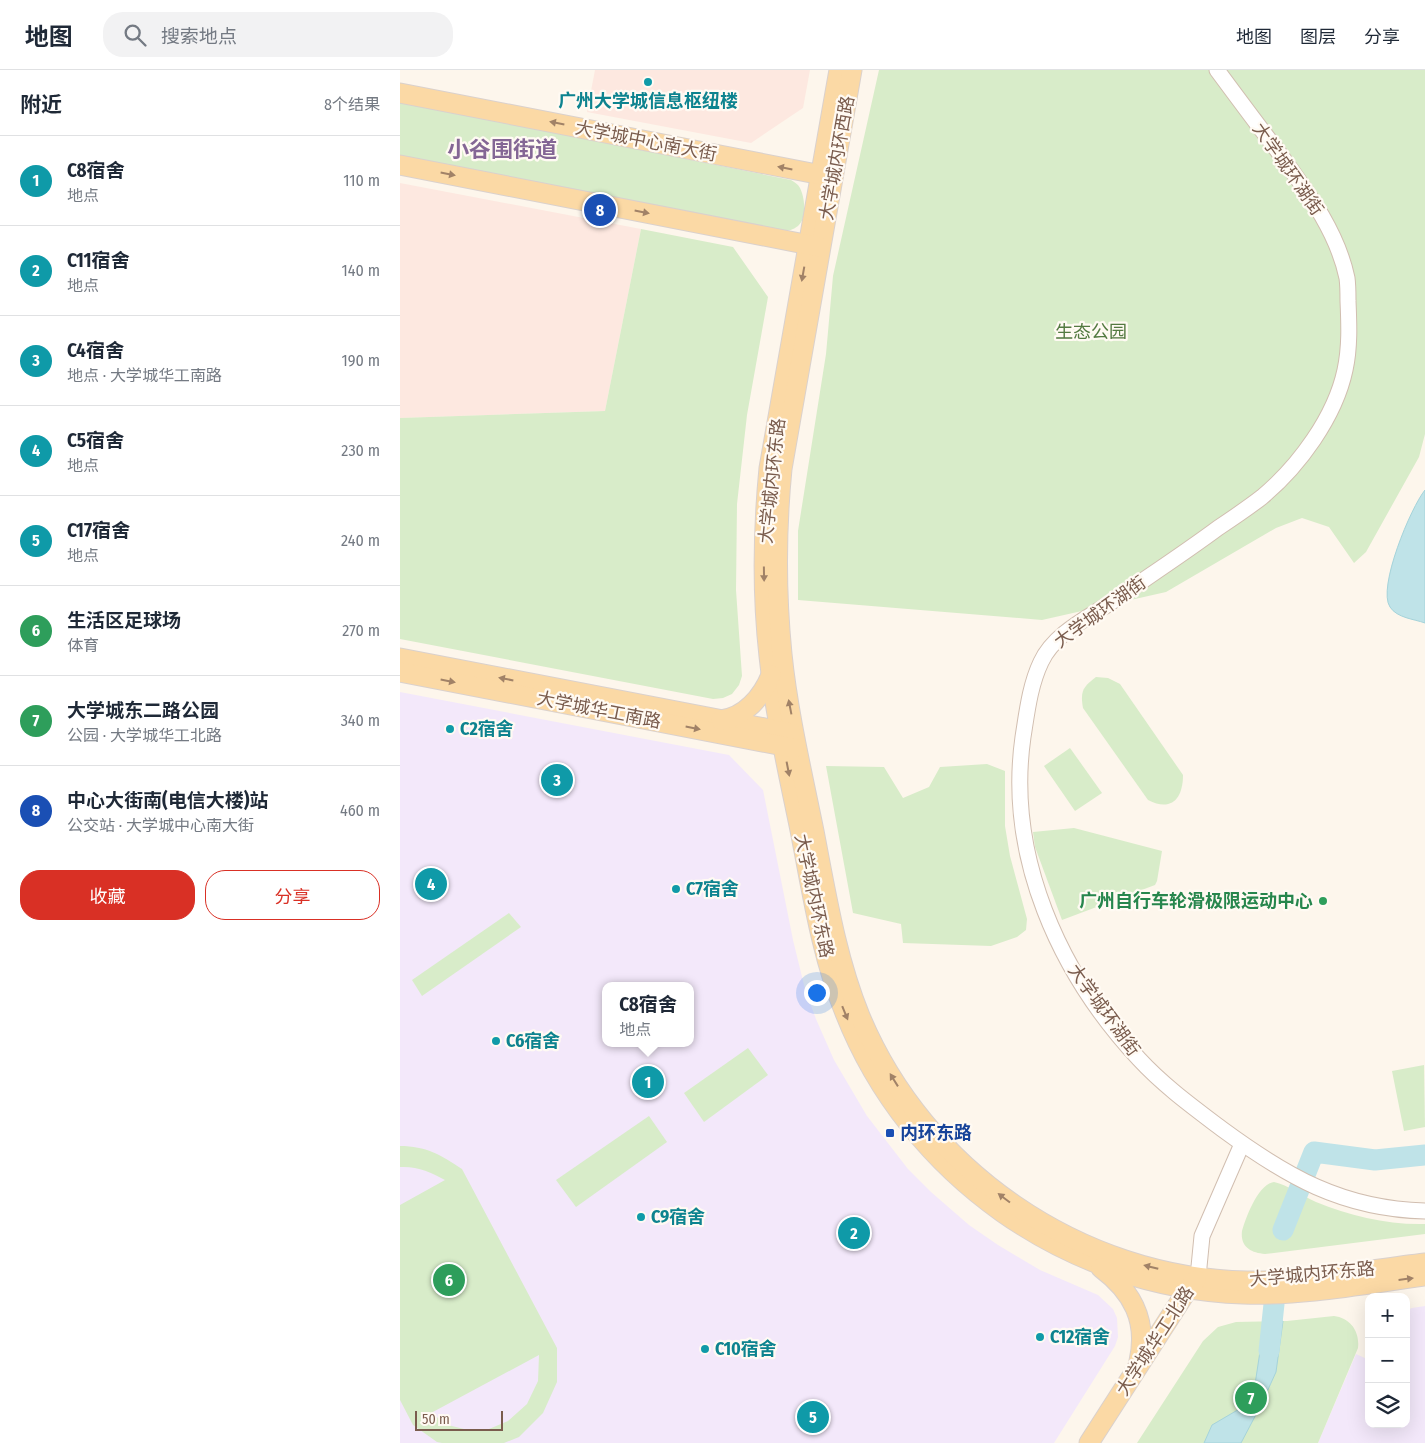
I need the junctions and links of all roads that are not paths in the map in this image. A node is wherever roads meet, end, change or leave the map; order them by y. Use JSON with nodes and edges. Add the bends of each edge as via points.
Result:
{"nodes":[{"id":1,"x":839,"y":70,"type":"edge"},
{"id":2,"x":852,"y":70,"type":"edge"},
{"id":3,"x":1217,"y":70,"type":"edge"},
{"id":4,"x":400,"y":93,"type":"edge"},
{"id":5,"x":400,"y":165,"type":"edge"},
{"id":6,"x":827,"y":176,"type":"junction"},
{"id":7,"x":815,"y":246,"type":"junction"},
{"id":8,"x":400,"y":658,"type":"edge"},
{"id":9,"x":400,"y":672,"type":"edge"},
{"id":10,"x":771,"y":675,"type":"junction"},
{"id":11,"x":720,"y":720,"type":"junction"},
{"id":12,"x":789,"y":740,"type":"junction"},
{"id":13,"x":1242,"y":1144,"type":"junction"},
{"id":14,"x":1425,"y":1212,"type":"edge"},
{"id":15,"x":1092,"y":1262,"type":"junction"},
{"id":16,"x":1425,"y":1263,"type":"edge"},
{"id":17,"x":1425,"y":1276,"type":"edge"},
{"id":18,"x":1195,"y":1285,"type":"junction"},
{"id":19,"x":1139,"y":1365,"type":"junction"},
{"id":20,"x":1088,"y":1443,"type":"edge"},
{"id":21,"x":1103,"y":1443,"type":"edge"}],
"edges":[{"from":1,"to":6,"type":"main road","name":"大学城内环西路"},
{"from":2,"to":6,"type":"main road","name":"大学城内环西路"},
{"from":3,"to":13,"type":"street","name":"大学城环湖街","via":[[1312,198],[1335,243],[1347,279],[1349,330],[1345,372],[1331,411],[1303,455],[1264,495],[1051,646],[1042,660],[1030,699],[1019,785],[1024,832],[1035,884],[1053,934],[1070,965],[1104,1016],[1140,1060],[1184,1100]]},
{"from":6,"to":4,"type":"main road","name":"大学城中心南大街","one_way":true},
{"from":5,"to":7,"type":"main road","one_way":true},
{"from":6,"to":7,"type":"main road","name":"大学城内环西路"},
{"from":7,"to":10,"type":"main road","name":"大学城内环东路","one_way":true,"via":[[769,468],[766,497],[764,588]]},
{"from":12,"to":7,"type":"main road","name":"大学城内环东路","one_way":true,"via":[[777,563],[780,498]]},
{"from":11,"to":8,"type":"main road","name":"大学城华工南路","one_way":true},
{"from":9,"to":12,"type":"main road","name":"大学城华工南路","one_way":true},
{"from":10,"to":11,"type":"main road","via":[[761,695],[748,708]]},
{"from":10,"to":12,"type":"main road","name":"大学城内环东路"},
{"from":11,"to":12,"type":"main road","name":"大学城华工南路"},
{"from":12,"to":15,"type":"main road","name":"大学城内环东路","one_way":true,"via":[[826,958],[849,1025],[877,1079],[920,1138],[976,1194],[1034,1234]]},
{"from":18,"to":12,"type":"main road","name":"大学城内环东路","one_way":true,"via":[[1074,1240],[1041,1222],[1012,1204],[971,1171],[916,1113],[879,1056],[847,981]]},
{"from":13,"to":14,"type":"street","name":"大学城环湖街","via":[[1312,1186],[1381,1207]]},
{"from":13,"to":18,"type":"street","via":[[1202,1236]]},
{"from":15,"to":18,"type":"main road","name":"大学城内环东路","via":[[1140,1278]]},
{"from":15,"to":19,"type":"main road","via":[[1116,1281],[1133,1303],[1142,1327]]},
{"from":16,"to":18,"type":"main road","name":"大学城内环东路","via":[[1281,1280]]},
{"from":18,"to":17,"type":"main road","name":"大学城内环东路","one_way":true,"via":[[1245,1294],[1282,1293]]},
{"from":18,"to":19,"type":"main road","name":"大学城华工北路"},
{"from":18,"to":21,"type":"main road","name":"大学城华工北路"},
{"from":19,"to":20,"type":"main road","name":"大学城华工北路"}]}
